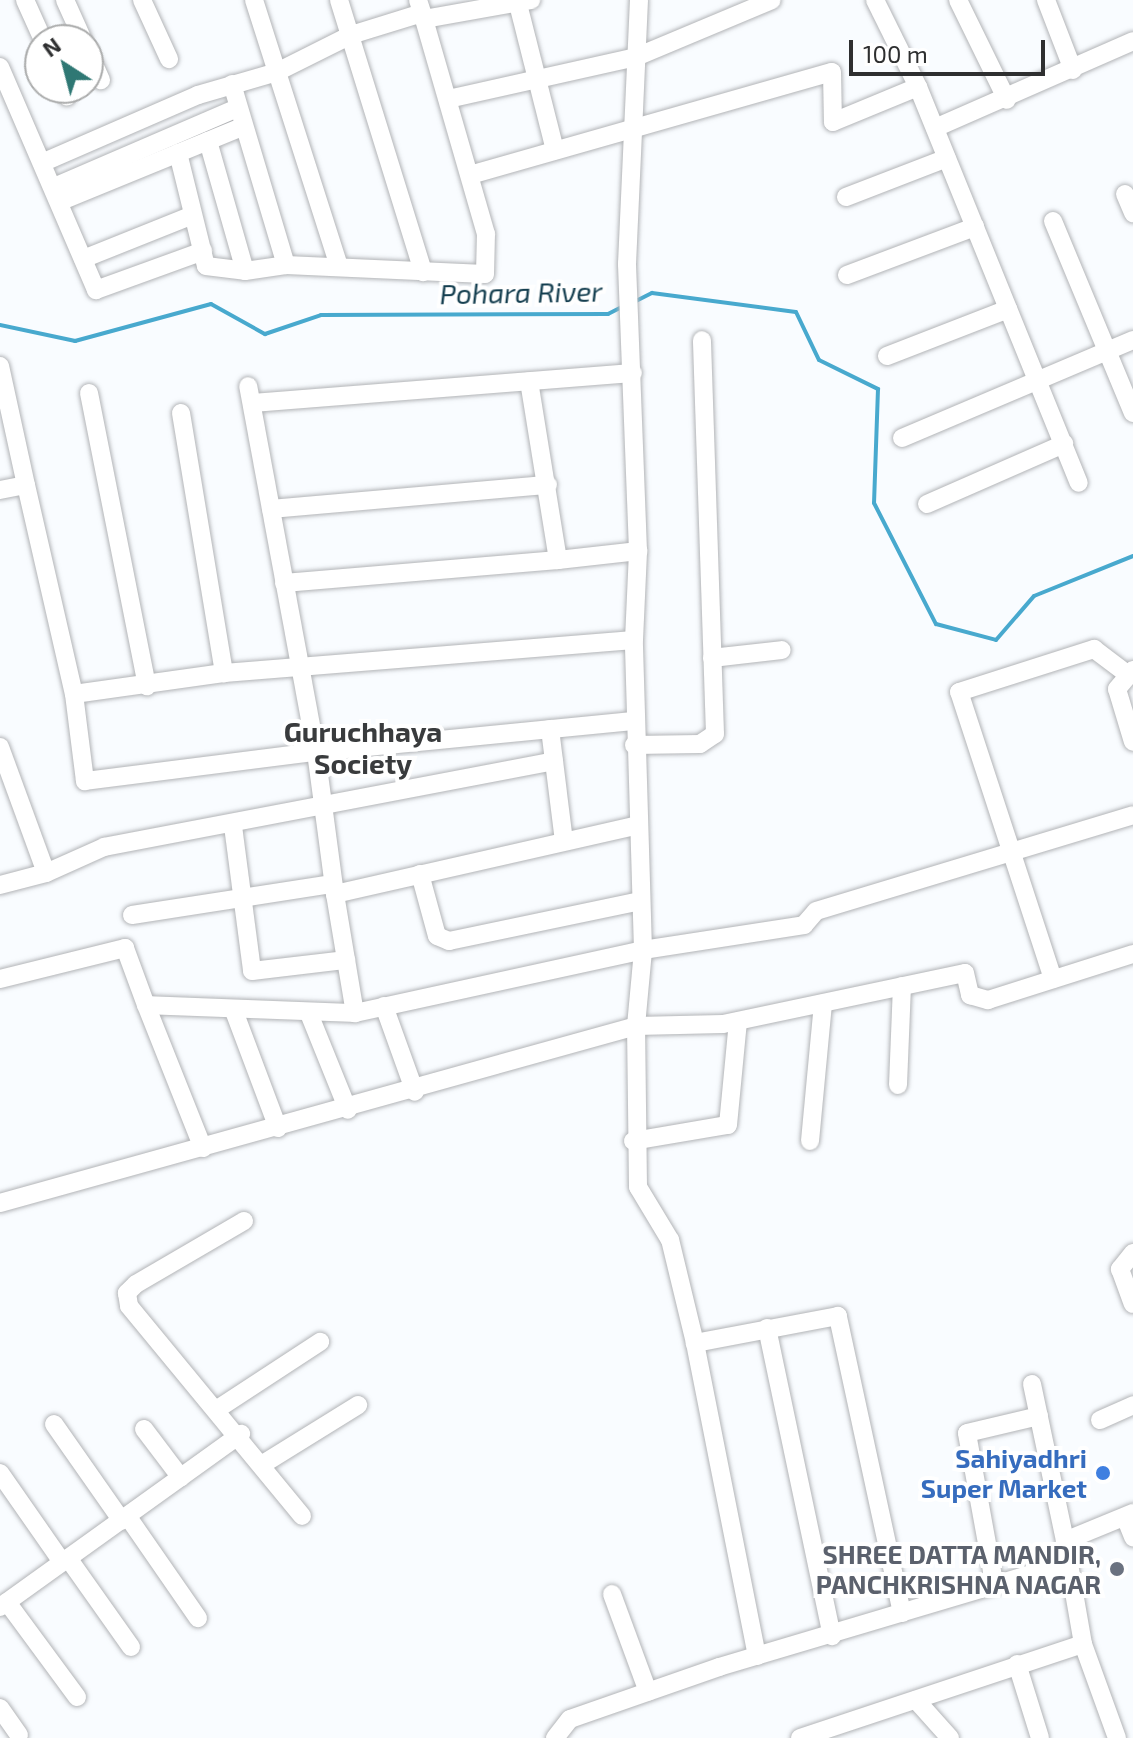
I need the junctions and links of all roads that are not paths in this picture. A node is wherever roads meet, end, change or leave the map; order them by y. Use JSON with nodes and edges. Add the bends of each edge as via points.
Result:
{"nodes":[{"id":1,"x":25,"y":0,"type":"edge"},
{"id":2,"x":65,"y":0,"type":"edge"},
{"id":3,"x":142,"y":0,"type":"edge"},
{"id":4,"x":254,"y":0,"type":"edge"},
{"id":5,"x":339,"y":0,"type":"edge"},
{"id":6,"x":639,"y":0,"type":"edge"},
{"id":7,"x":772,"y":0,"type":"edge"},
{"id":8,"x":875,"y":0,"type":"edge"},
{"id":9,"x":958,"y":0,"type":"edge"},
{"id":10,"x":1046,"y":0,"type":"edge"},
{"id":11,"x":522,"y":1,"type":"edge"},
{"id":12,"x":421,"y":11,"type":"edge"},
{"id":13,"x":36,"y":24,"type":"edge"},
{"id":14,"x":76,"y":24,"type":"edge"},
{"id":15,"x":351,"y":35,"type":"junction"},
{"id":16,"x":1133,"y":41,"type":"edge"},
{"id":17,"x":636,"y":57,"type":"junction"},
{"id":18,"x":169,"y":59,"type":"dead end"},
{"id":19,"x":0,"y":67,"type":"edge"},
{"id":20,"x":1073,"y":70,"type":"junction"},
{"id":21,"x":277,"y":72,"type":"junction"},
{"id":22,"x":536,"y":76,"type":"junction"},
{"id":23,"x":232,"y":84,"type":"junction"},
{"id":24,"x":918,"y":87,"type":"junction"},
{"id":25,"x":448,"y":99,"type":"junction"},
{"id":26,"x":1007,"y":100,"type":"junction"},
{"id":27,"x":237,"y":108,"type":"junction"},
{"id":28,"x":242,"y":127,"type":"junction"},
{"id":29,"x":935,"y":128,"type":"junction"},
{"id":30,"x":633,"y":133,"type":"junction"},
{"id":31,"x":208,"y":141,"type":"junction"},
{"id":32,"x":555,"y":150,"type":"junction"},
{"id":33,"x":178,"y":153,"type":"junction"},
{"id":34,"x":947,"y":158,"type":"junction"},
{"id":35,"x":44,"y":162,"type":"junction"},
{"id":36,"x":470,"y":175,"type":"junction"},
{"id":37,"x":1125,"y":194,"type":"dead end"},
{"id":38,"x":56,"y":195,"type":"junction"},
{"id":39,"x":846,"y":197,"type":"dead end"},
{"id":40,"x":1133,"y":213,"type":"edge"},
{"id":41,"x":193,"y":215,"type":"junction"},
{"id":42,"x":1053,"y":221,"type":"dead end"},
{"id":43,"x":975,"y":227,"type":"junction"},
{"id":44,"x":203,"y":251,"type":"junction"},
{"id":45,"x":83,"y":259,"type":"junction"},
{"id":46,"x":286,"y":265,"type":"junction"},
{"id":47,"x":339,"y":267,"type":"junction"},
{"id":48,"x":245,"y":271,"type":"junction"},
{"id":49,"x":423,"y":272,"type":"junction"},
{"id":50,"x":847,"y":275,"type":"dead end"},
{"id":51,"x":1008,"y":309,"type":"junction"},
{"id":52,"x":702,"y":340,"type":"dead end"},
{"id":53,"x":1133,"y":340,"type":"edge"},
{"id":54,"x":1107,"y":351,"type":"junction"},
{"id":55,"x":887,"y":356,"type":"dead end"},
{"id":56,"x":0,"y":366,"type":"edge"},
{"id":57,"x":633,"y":373,"type":"junction"},
{"id":58,"x":529,"y":381,"type":"junction"},
{"id":59,"x":1038,"y":381,"type":"junction"},
{"id":60,"x":89,"y":393,"type":"dead end"},
{"id":61,"x":181,"y":413,"type":"dead end"},
{"id":62,"x":1133,"y":413,"type":"edge"},
{"id":63,"x":902,"y":438,"type":"dead end"},
{"id":64,"x":1064,"y":444,"type":"junction"},
{"id":65,"x":1079,"y":483,"type":"dead end"},
{"id":66,"x":26,"y":485,"type":"junction"},
{"id":67,"x":548,"y":485,"type":"junction"},
{"id":68,"x":0,"y":490,"type":"edge"},
{"id":69,"x":927,"y":504,"type":"dead end"},
{"id":70,"x":271,"y":509,"type":"junction"},
{"id":71,"x":638,"y":551,"type":"junction"},
{"id":72,"x":558,"y":560,"type":"junction"},
{"id":73,"x":284,"y":583,"type":"junction"},
{"id":74,"x":634,"y":640,"type":"junction"},
{"id":75,"x":782,"y":650,"type":"dead end"},
{"id":76,"x":712,"y":658,"type":"junction"},
{"id":77,"x":299,"y":669,"type":"junction"},
{"id":78,"x":1130,"y":672,"type":"edge"},
{"id":79,"x":224,"y":673,"type":"junction"},
{"id":80,"x":147,"y":686,"type":"junction"},
{"id":81,"x":74,"y":694,"type":"junction"},
{"id":82,"x":633,"y":721,"type":"junction"},
{"id":83,"x":550,"y":729,"type":"junction"},
{"id":84,"x":1133,"y":742,"type":"edge"},
{"id":85,"x":634,"y":745,"type":"junction"},
{"id":86,"x":0,"y":747,"type":"edge"},
{"id":87,"x":316,"y":752,"type":"junction"},
{"id":88,"x":554,"y":761,"type":"junction"},
{"id":89,"x":323,"y":808,"type":"junction"},
{"id":90,"x":1133,"y":815,"type":"edge"},
{"id":91,"x":638,"y":825,"type":"junction"},
{"id":92,"x":233,"y":826,"type":"junction"},
{"id":93,"x":564,"y":841,"type":"junction"},
{"id":94,"x":1012,"y":850,"type":"junction"},
{"id":95,"x":46,"y":873,"type":"junction"},
{"id":96,"x":420,"y":874,"type":"junction"},
{"id":97,"x":0,"y":885,"type":"edge"},
{"id":98,"x":334,"y":889,"type":"junction"},
{"id":99,"x":242,"y":900,"type":"junction"},
{"id":100,"x":640,"y":901,"type":"junction"},
{"id":101,"x":132,"y":915,"type":"dead end"},
{"id":102,"x":643,"y":950,"type":"junction"},
{"id":103,"x":1133,"y":954,"type":"edge"},
{"id":104,"x":346,"y":960,"type":"junction"},
{"id":105,"x":0,"y":979,"type":"edge"},
{"id":106,"x":1053,"y":979,"type":"junction"},
{"id":107,"x":902,"y":986,"type":"junction"},
{"id":108,"x":823,"y":1004,"type":"junction"},
{"id":109,"x":146,"y":1005,"type":"junction"},
{"id":110,"x":384,"y":1006,"type":"junction"},
{"id":111,"x":234,"y":1011,"type":"junction"},
{"id":112,"x":355,"y":1013,"type":"junction"},
{"id":113,"x":310,"y":1016,"type":"junction"},
{"id":114,"x":738,"y":1021,"type":"junction"},
{"id":115,"x":636,"y":1026,"type":"junction"},
{"id":116,"x":898,"y":1085,"type":"dead end"},
{"id":117,"x":415,"y":1092,"type":"junction"},
{"id":118,"x":348,"y":1110,"type":"junction"},
{"id":119,"x":278,"y":1128,"type":"junction"},
{"id":120,"x":633,"y":1141,"type":"junction"},
{"id":121,"x":810,"y":1141,"type":"dead end"},
{"id":122,"x":203,"y":1148,"type":"junction"},
{"id":123,"x":0,"y":1202,"type":"edge"},
{"id":124,"x":244,"y":1221,"type":"dead end"},
{"id":125,"x":1133,"y":1253,"type":"edge"},
{"id":126,"x":1133,"y":1304,"type":"edge"},
{"id":127,"x":767,"y":1328,"type":"junction"},
{"id":128,"x":320,"y":1342,"type":"dead end"},
{"id":129,"x":695,"y":1343,"type":"junction"},
{"id":130,"x":1032,"y":1384,"type":"dead end"},
{"id":131,"x":358,"y":1405,"type":"dead end"},
{"id":132,"x":1133,"y":1405,"type":"edge"},
{"id":133,"x":219,"y":1408,"type":"junction"},
{"id":134,"x":1039,"y":1416,"type":"junction"},
{"id":135,"x":1100,"y":1420,"type":"dead end"},
{"id":136,"x":54,"y":1424,"type":"dead end"},
{"id":137,"x":144,"y":1429,"type":"dead end"},
{"id":138,"x":241,"y":1434,"type":"junction"},
{"id":139,"x":263,"y":1464,"type":"junction"},
{"id":140,"x":0,"y":1473,"type":"edge"},
{"id":141,"x":181,"y":1478,"type":"junction"},
{"id":142,"x":1129,"y":1515,"type":"edge"},
{"id":143,"x":302,"y":1516,"type":"dead end"},
{"id":144,"x":125,"y":1519,"type":"junction"},
{"id":145,"x":1133,"y":1537,"type":"edge"},
{"id":146,"x":1065,"y":1541,"type":"junction"},
{"id":147,"x":65,"y":1560,"type":"junction"},
{"id":148,"x":1068,"y":1563,"type":"junction"},
{"id":149,"x":994,"y":1582,"type":"junction"},
{"id":150,"x":612,"y":1594,"type":"dead end"},
{"id":151,"x":2,"y":1605,"type":"edge"},
{"id":152,"x":902,"y":1613,"type":"junction"},
{"id":153,"x":198,"y":1618,"type":"dead end"},
{"id":154,"x":832,"y":1636,"type":"junction"},
{"id":155,"x":1083,"y":1644,"type":"junction"},
{"id":156,"x":131,"y":1647,"type":"dead end"},
{"id":157,"x":757,"y":1656,"type":"junction"},
{"id":158,"x":1017,"y":1664,"type":"junction"},
{"id":159,"x":648,"y":1692,"type":"junction"},
{"id":160,"x":77,"y":1697,"type":"dead end"},
{"id":161,"x":916,"y":1700,"type":"junction"},
{"id":162,"x":0,"y":1708,"type":"edge"},
{"id":163,"x":19,"y":1735,"type":"dead end"},
{"id":164,"x":555,"y":1738,"type":"edge"},
{"id":165,"x":803,"y":1738,"type":"edge"},
{"id":166,"x":950,"y":1738,"type":"edge"},
{"id":167,"x":1040,"y":1738,"type":"edge"},
{"id":168,"x":1117,"y":1738,"type":"edge"}],
"edges":[{"from":1,"to":13,"type":"street"},
{"from":2,"to":14,"type":"street"},
{"from":3,"to":18,"type":"street"},
{"from":4,"to":21,"type":"street"},
{"from":5,"to":15,"type":"street"},
{"from":6,"to":17,"type":"street"},
{"from":7,"to":17,"type":"street"},
{"from":8,"to":24,"type":"street"},
{"from":9,"to":26,"type":"street"},
{"from":10,"to":20,"type":"street"},
{"from":11,"to":12,"type":"street"},
{"from":11,"to":22,"type":"street"},
{"from":12,"to":15,"type":"street"},
{"from":12,"to":25,"type":"street"},
{"from":15,"to":21,"type":"street"},
{"from":15,"to":49,"type":"street"},
{"from":16,"to":20,"type":"street"},
{"from":17,"to":22,"type":"street"},
{"from":17,"to":30,"type":"street"},
{"from":19,"to":35,"type":"street"},
{"from":20,"to":26,"type":"street"},
{"from":21,"to":23,"type":"street"},
{"from":21,"to":47,"type":"street"},
{"from":22,"to":25,"type":"street"},
{"from":22,"to":32,"type":"street"},
{"from":23,"to":27,"type":"street"},
{"from":23,"to":35,"type":"street"},
{"from":24,"to":29,"type":"street"},
{"from":24,"to":30,"type":"street","via":[[833,122],[832,72]]},
{"from":25,"to":36,"type":"street"},
{"from":26,"to":29,"type":"street"},
{"from":27,"to":28,"type":"street"},
{"from":27,"to":38,"type":"street"},
{"from":28,"to":31,"type":"street"},
{"from":28,"to":46,"type":"street"},
{"from":29,"to":34,"type":"street"},
{"from":30,"to":32,"type":"street"},
{"from":30,"to":57,"type":"street","via":[[627,264]]},
{"from":31,"to":33,"type":"street"},
{"from":31,"to":48,"type":"street"},
{"from":32,"to":36,"type":"street"},
{"from":33,"to":38,"type":"street"},
{"from":33,"to":41,"type":"street"},
{"from":34,"to":39,"type":"street"},
{"from":34,"to":43,"type":"street"},
{"from":35,"to":38,"type":"street"},
{"from":36,"to":49,"type":"street","via":[[486,234],[485,274]]},
{"from":37,"to":40,"type":"street"},
{"from":38,"to":45,"type":"street"},
{"from":41,"to":44,"type":"street"},
{"from":41,"to":45,"type":"street"},
{"from":42,"to":54,"type":"street"},
{"from":43,"to":50,"type":"street"},
{"from":43,"to":51,"type":"street"},
{"from":44,"to":45,"type":"street","via":[[96,290]]},
{"from":44,"to":48,"type":"street","via":[[206,266]]},
{"from":46,"to":47,"type":"street"},
{"from":46,"to":48,"type":"street"},
{"from":47,"to":49,"type":"street"},
{"from":51,"to":55,"type":"street"},
{"from":51,"to":59,"type":"street"},
{"from":52,"to":76,"type":"street"},
{"from":53,"to":54,"type":"street"},
{"from":54,"to":59,"type":"street"},
{"from":54,"to":62,"type":"street"},
{"from":56,"to":66,"type":"street"},
{"from":57,"to":58,"type":"street"},
{"from":57,"to":71,"type":"street"},
{"from":58,"to":67,"type":"street"},
{"from":58,"to":70,"type":"street","via":[[250,394]]},
{"from":59,"to":63,"type":"street"},
{"from":59,"to":64,"type":"street"},
{"from":60,"to":80,"type":"street"},
{"from":61,"to":79,"type":"street"},
{"from":64,"to":65,"type":"street"},
{"from":64,"to":69,"type":"street"},
{"from":66,"to":68,"type":"street"},
{"from":66,"to":81,"type":"street"},
{"from":67,"to":70,"type":"street"},
{"from":67,"to":72,"type":"street"},
{"from":70,"to":73,"type":"street"},
{"from":71,"to":72,"type":"street"},
{"from":71,"to":74,"type":"street"},
{"from":72,"to":73,"type":"street"},
{"from":73,"to":77,"type":"street"},
{"from":74,"to":77,"type":"street"},
{"from":74,"to":82,"type":"street"},
{"from":75,"to":76,"type":"street"},
{"from":76,"to":85,"type":"street","via":[[715,734],[700,744]]},
{"from":77,"to":79,"type":"street"},
{"from":77,"to":87,"type":"street"},
{"from":78,"to":84,"type":"street","via":[[1117,689]]},
{"from":78,"to":94,"type":"street","via":[[1094,649],[959,692]]},
{"from":79,"to":80,"type":"street"},
{"from":80,"to":81,"type":"street"},
{"from":81,"to":87,"type":"street","via":[[85,781]]},
{"from":82,"to":83,"type":"street"},
{"from":82,"to":85,"type":"street"},
{"from":83,"to":87,"type":"street"},
{"from":83,"to":88,"type":"street"},
{"from":85,"to":91,"type":"street"},
{"from":86,"to":95,"type":"street"},
{"from":87,"to":89,"type":"street"},
{"from":88,"to":89,"type":"street"},
{"from":88,"to":93,"type":"street"},
{"from":89,"to":92,"type":"street"},
{"from":89,"to":98,"type":"street"},
{"from":90,"to":94,"type":"street"},
{"from":91,"to":93,"type":"street"},
{"from":91,"to":100,"type":"street"},
{"from":92,"to":95,"type":"street","via":[[104,847]]},
{"from":92,"to":99,"type":"street"},
{"from":93,"to":96,"type":"street"},
{"from":94,"to":102,"type":"street","via":[[816,911],[804,925]]},
{"from":94,"to":106,"type":"street"},
{"from":95,"to":97,"type":"street"},
{"from":96,"to":98,"type":"street"},
{"from":96,"to":100,"type":"street","via":[[437,936],[449,941]]},
{"from":98,"to":99,"type":"street"},
{"from":98,"to":104,"type":"street"},
{"from":99,"to":101,"type":"street"},
{"from":99,"to":104,"type":"street","via":[[252,971]]},
{"from":100,"to":102,"type":"street"},
{"from":102,"to":110,"type":"street"},
{"from":102,"to":115,"type":"street"},
{"from":103,"to":106,"type":"street"},
{"from":104,"to":112,"type":"street"},
{"from":105,"to":109,"type":"street","via":[[125,948]]},
{"from":106,"to":107,"type":"street","via":[[977,1001],[965,973]]},
{"from":107,"to":108,"type":"street"},
{"from":107,"to":116,"type":"street"},
{"from":108,"to":114,"type":"street"},
{"from":108,"to":121,"type":"street"},
{"from":109,"to":111,"type":"street"},
{"from":109,"to":122,"type":"street"},
{"from":110,"to":112,"type":"street"},
{"from":110,"to":117,"type":"street"},
{"from":111,"to":113,"type":"street"},
{"from":111,"to":119,"type":"street"},
{"from":112,"to":113,"type":"street"},
{"from":113,"to":118,"type":"street"},
{"from":114,"to":115,"type":"street"},
{"from":114,"to":120,"type":"street","via":[[728,1125],[719,1133]]},
{"from":115,"to":117,"type":"street"},
{"from":115,"to":120,"type":"street"},
{"from":117,"to":118,"type":"street"},
{"from":118,"to":119,"type":"street"},
{"from":119,"to":122,"type":"street"},
{"from":120,"to":129,"type":"street","via":[[638,1187],[670,1240]]},
{"from":122,"to":123,"type":"street"},
{"from":124,"to":133,"type":"street","via":[[127,1293],[129,1306]]},
{"from":125,"to":126,"type":"street","via":[[1120,1269]]},
{"from":127,"to":129,"type":"street"},
{"from":127,"to":152,"type":"street","via":[[830,1314],[841,1321]]},
{"from":127,"to":154,"type":"street"},
{"from":128,"to":133,"type":"street"},
{"from":129,"to":157,"type":"street"},
{"from":130,"to":134,"type":"street"},
{"from":131,"to":139,"type":"street"},
{"from":132,"to":135,"type":"street"},
{"from":133,"to":138,"type":"street"},
{"from":134,"to":146,"type":"street"},
{"from":134,"to":149,"type":"street","via":[[967,1433]]},
{"from":136,"to":144,"type":"street"},
{"from":137,"to":141,"type":"street"},
{"from":138,"to":139,"type":"street"},
{"from":138,"to":141,"type":"street"},
{"from":139,"to":143,"type":"street"},
{"from":140,"to":147,"type":"street"},
{"from":141,"to":144,"type":"street"},
{"from":142,"to":145,"type":"street"},
{"from":142,"to":146,"type":"street"},
{"from":144,"to":147,"type":"street"},
{"from":144,"to":153,"type":"street"},
{"from":146,"to":148,"type":"street"},
{"from":147,"to":151,"type":"street"},
{"from":147,"to":156,"type":"street"},
{"from":148,"to":149,"type":"street"},
{"from":148,"to":155,"type":"street"},
{"from":149,"to":152,"type":"street"},
{"from":150,"to":159,"type":"street"},
{"from":151,"to":160,"type":"street"},
{"from":152,"to":154,"type":"street"},
{"from":154,"to":157,"type":"street"},
{"from":155,"to":158,"type":"street"},
{"from":155,"to":168,"type":"street"},
{"from":157,"to":159,"type":"street"},
{"from":158,"to":161,"type":"street"},
{"from":158,"to":167,"type":"street"},
{"from":159,"to":164,"type":"street","via":[[570,1719]]},
{"from":161,"to":165,"type":"street"},
{"from":161,"to":166,"type":"street"},
{"from":162,"to":163,"type":"street"}]}
